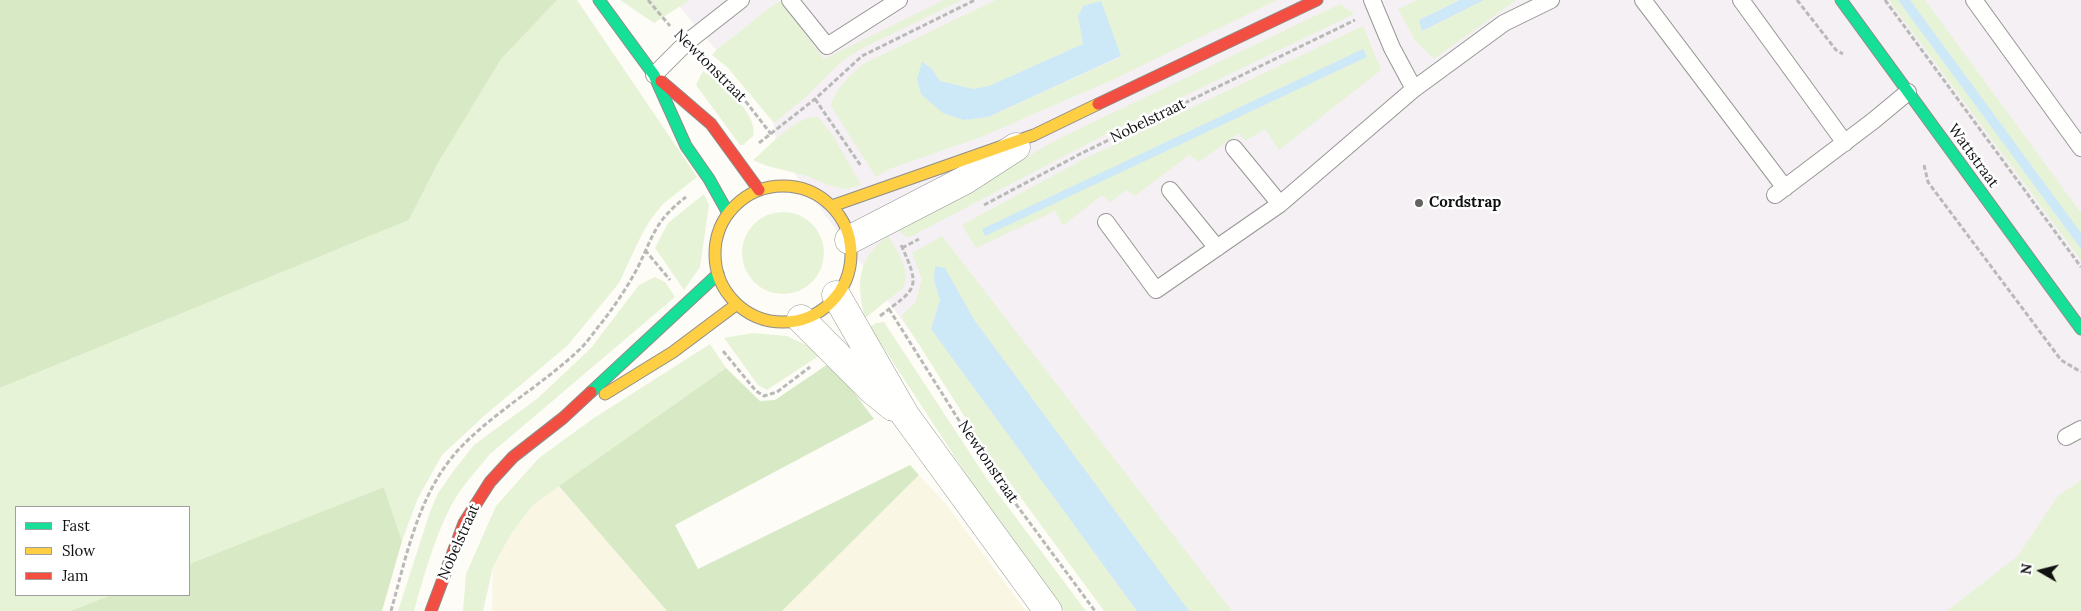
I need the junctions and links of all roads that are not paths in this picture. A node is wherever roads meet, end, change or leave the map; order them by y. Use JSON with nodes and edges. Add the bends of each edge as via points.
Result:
{"nodes":[{"id":1,"x":599,"y":0,"type":"edge"},
{"id":2,"x":741,"y":0,"type":"edge"},
{"id":3,"x":790,"y":0,"type":"edge"},
{"id":4,"x":899,"y":0,"type":"edge"},
{"id":5,"x":1318,"y":0,"type":"edge"},
{"id":6,"x":1551,"y":0,"type":"edge"},
{"id":7,"x":1642,"y":0,"type":"edge"},
{"id":8,"x":1741,"y":0,"type":"edge"},
{"id":9,"x":1974,"y":0,"type":"edge"},
{"id":10,"x":1843,"y":1,"type":"edge"},
{"id":11,"x":1374,"y":5,"type":"edge"},
{"id":12,"x":654,"y":75,"type":"junction"},
{"id":13,"x":1414,"y":90,"type":"junction"},
{"id":14,"x":1908,"y":92,"type":"junction"},
{"id":15,"x":1034,"y":135,"type":"junction"},
{"id":16,"x":1845,"y":143,"type":"junction"},
{"id":17,"x":1234,"y":148,"type":"dead end"},
{"id":18,"x":2081,"y":148,"type":"edge"},
{"id":19,"x":759,"y":190,"type":"junction"},
{"id":20,"x":1170,"y":190,"type":"dead end"},
{"id":21,"x":1280,"y":204,"type":"junction"},
{"id":22,"x":832,"y":206,"type":"junction"},
{"id":23,"x":728,"y":213,"type":"junction"},
{"id":24,"x":1106,"y":222,"type":"dead end"},
{"id":25,"x":849,"y":240,"type":"junction"},
{"id":26,"x":1217,"y":248,"type":"junction"},
{"id":27,"x":718,"y":274,"type":"junction"},
{"id":28,"x":836,"y":295,"type":"junction"},
{"id":29,"x":737,"y":304,"type":"junction"},
{"id":30,"x":801,"y":319,"type":"junction"},
{"id":31,"x":2081,"y":329,"type":"edge"},
{"id":32,"x":904,"y":415,"type":"junction"},
{"id":33,"x":563,"y":418,"type":"junction"},
{"id":34,"x":2081,"y":429,"type":"edge"},
{"id":35,"x":2066,"y":437,"type":"dead end"},
{"id":36,"x":431,"y":611,"type":"edge"},
{"id":37,"x":1048,"y":611,"type":"edge"}],
"edges":[{"from":1,"to":12,"type":"street"},
{"from":2,"to":12,"type":"lane","via":[[686,43]]},
{"from":3,"to":4,"type":"lane","via":[[827,46]]},
{"from":5,"to":15,"type":"street"},
{"from":6,"to":13,"type":"lane","via":[[1504,23]]},
{"from":7,"to":16,"type":"lane","via":[[1780,191]]},
{"from":8,"to":16,"type":"lane"},
{"from":9,"to":18,"type":"lane"},
{"from":10,"to":14,"type":"street","name":"Wattstraat"},
{"from":11,"to":13,"type":"lane"},
{"from":12,"to":19,"type":"street","via":[[711,124]]},
{"from":12,"to":23,"type":"street","via":[[686,146]]},
{"from":13,"to":21,"type":"lane"},
{"from":14,"to":16,"type":"lane"},
{"from":14,"to":31,"type":"street","name":"Wattstraat"},
{"from":15,"to":22,"type":"street"},
{"from":15,"to":25,"type":"street","via":[[965,180]]},
{"from":17,"to":21,"type":"lane"},
{"from":19,"to":22,"type":"street","via":[[781,186],[803,188]]},
{"from":19,"to":23,"type":"street","via":[[742,199]]},
{"from":20,"to":26,"type":"lane"},
{"from":21,"to":26,"type":"lane"},
{"from":22,"to":25,"type":"street","via":[[842,220]]},
{"from":23,"to":27,"type":"street","via":[[715,242]]},
{"from":24,"to":26,"type":"lane","via":[[1156,290]]},
{"from":25,"to":28,"type":"street","via":[[849,269]]},
{"from":27,"to":29,"type":"street"},
{"from":27,"to":33,"type":"street","name":"Nobelstraat"},
{"from":28,"to":30,"type":"street","via":[[821,310]]},
{"from":28,"to":32,"type":"street"},
{"from":29,"to":30,"type":"street","via":[[767,320]]},
{"from":29,"to":33,"type":"street","name":"Nobelstraat","via":[[708,330],[659,363]]},
{"from":30,"to":32,"type":"street","via":[[872,390]]},
{"from":32,"to":37,"type":"street"},
{"from":33,"to":36,"type":"street","name":"Nobelstraat","via":[[513,458],[482,492],[455,543]]},
{"from":34,"to":35,"type":"lane"}]}
